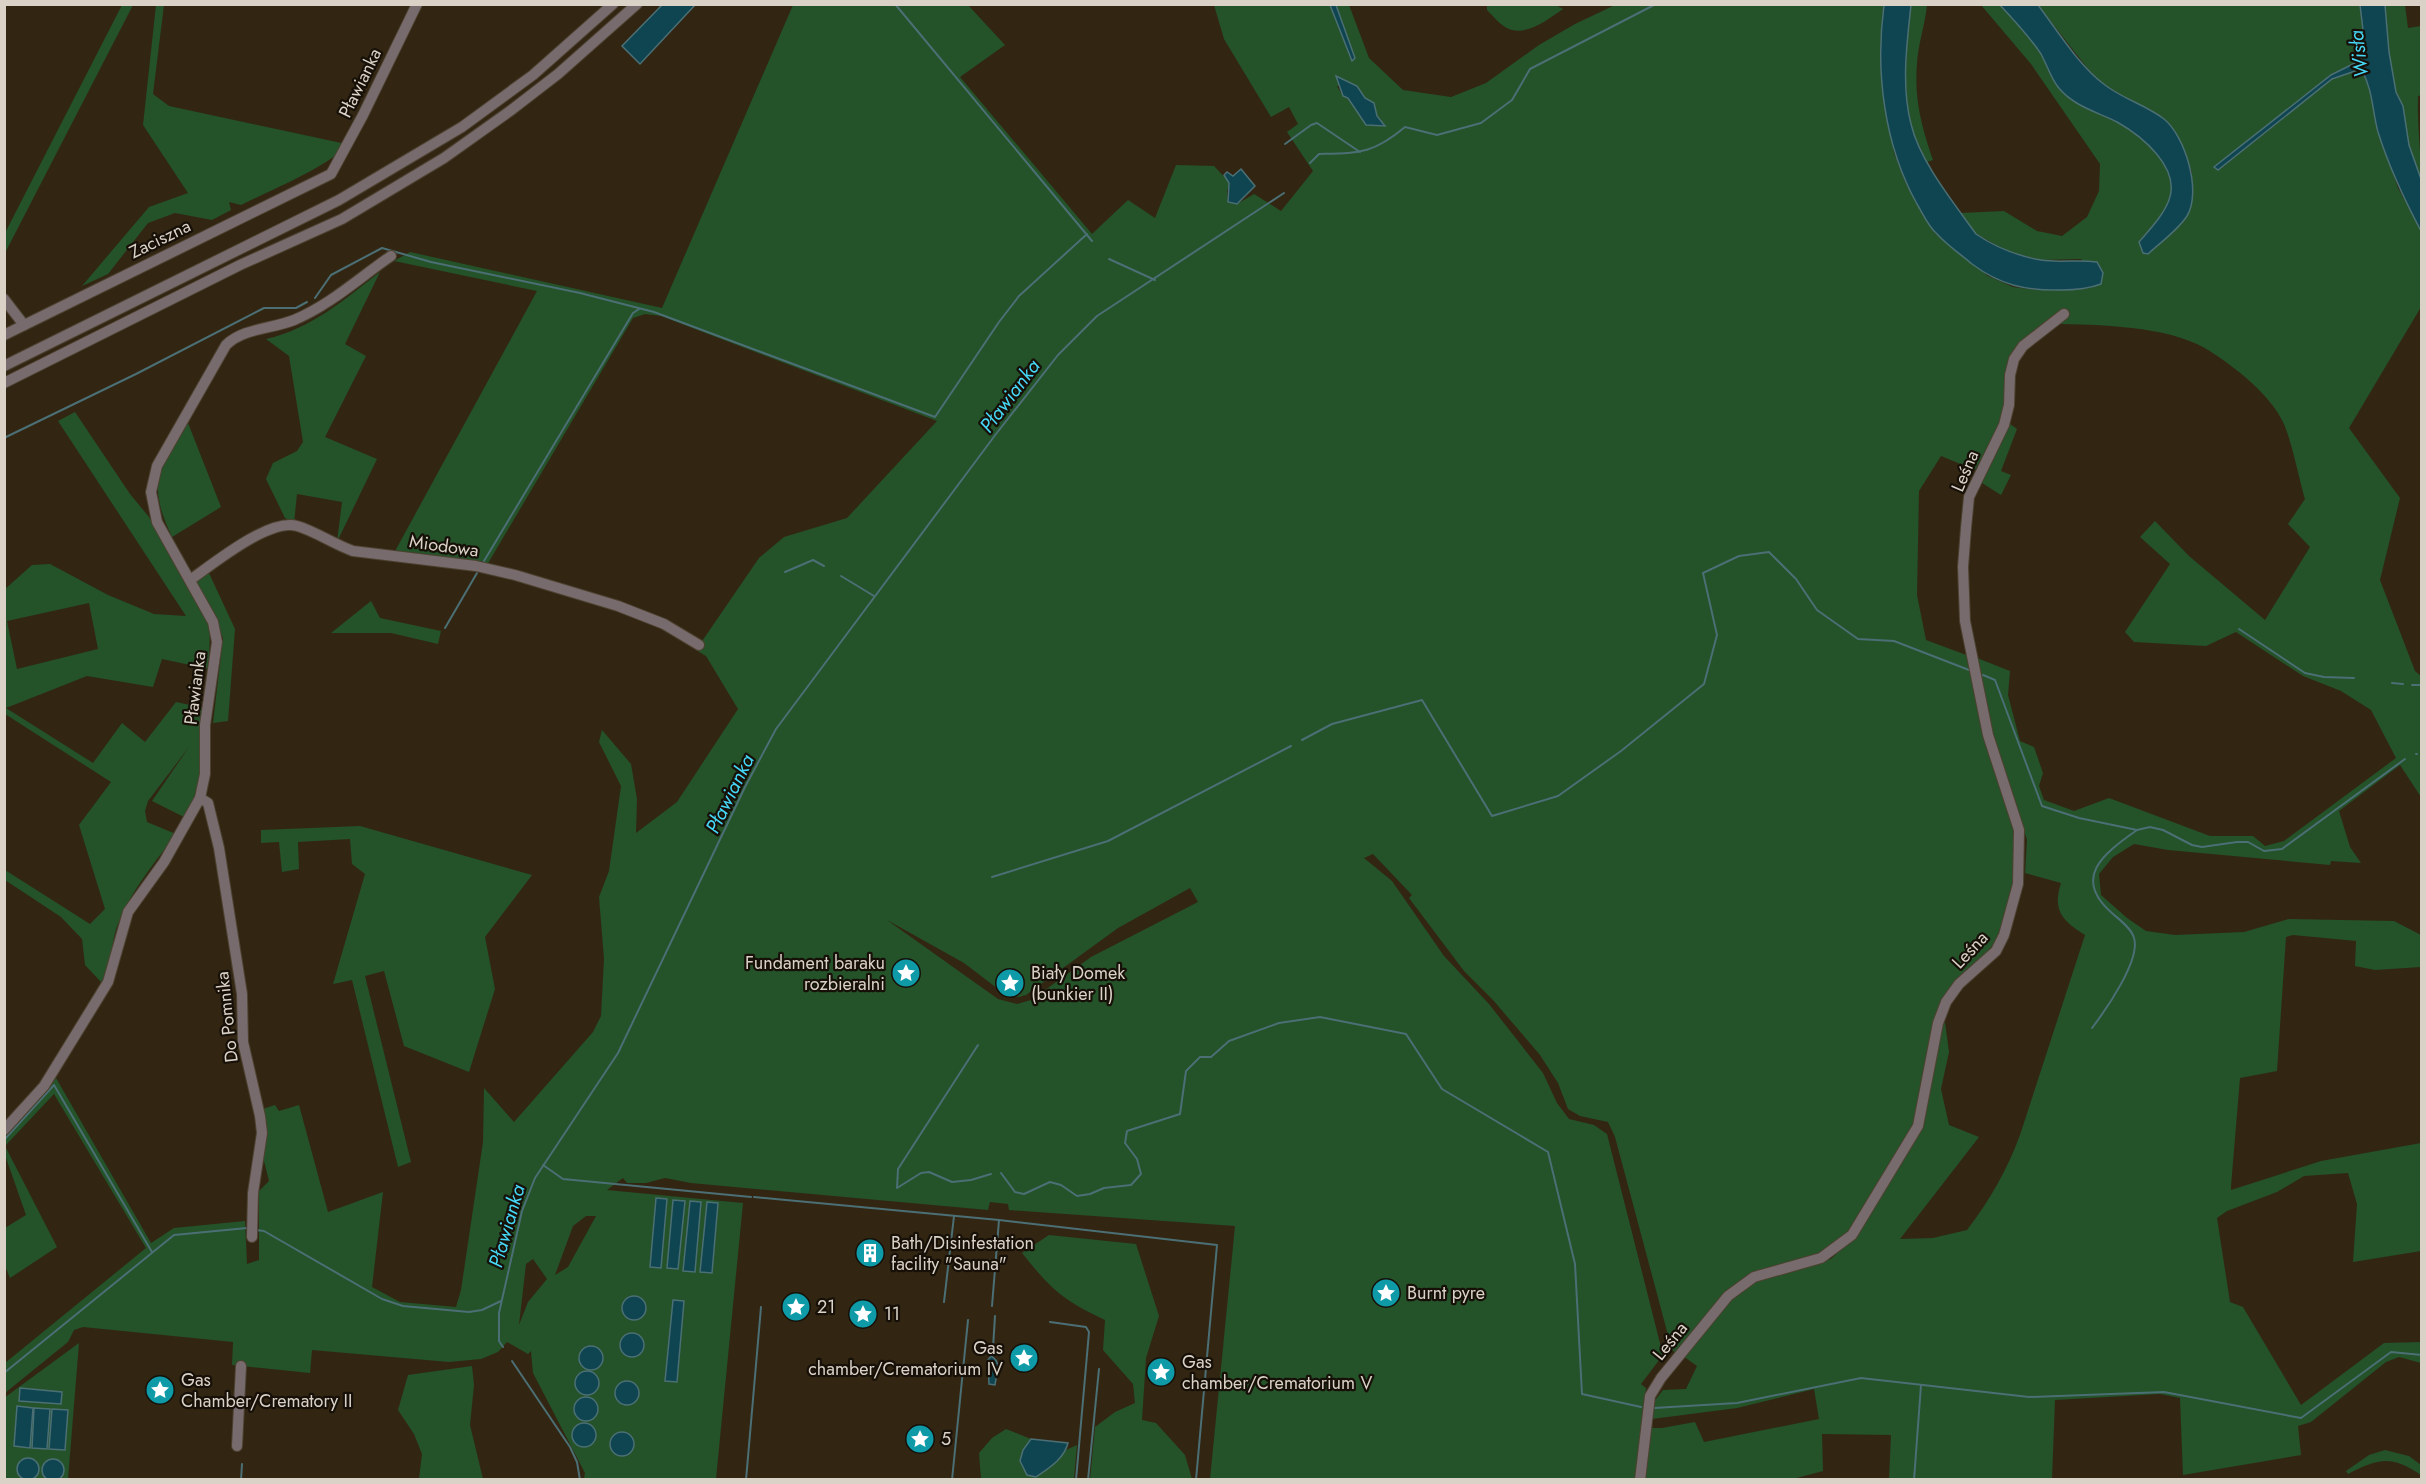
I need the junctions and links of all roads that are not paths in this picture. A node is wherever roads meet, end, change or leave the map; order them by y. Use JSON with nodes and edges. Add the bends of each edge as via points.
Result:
{"nodes":[{"id":1,"x":417,"y":4,"type":"edge"},
{"id":2,"x":614,"y":4,"type":"edge"},
{"id":3,"x":637,"y":4,"type":"edge"},
{"id":4,"x":330,"y":174,"type":"joint"},
{"id":5,"x":391,"y":256,"type":"dead end"},
{"id":6,"x":4,"y":299,"type":"edge"},
{"id":7,"x":2064,"y":314,"type":"dead end"},
{"id":8,"x":24,"y":325,"type":"junction"},
{"id":9,"x":4,"y":335,"type":"edge"},
{"id":10,"x":4,"y":366,"type":"edge"},
{"id":11,"x":4,"y":383,"type":"edge"},
{"id":12,"x":190,"y":580,"type":"junction"},
{"id":13,"x":699,"y":645,"type":"dead end"},
{"id":14,"x":200,"y":798,"type":"junction"},
{"id":15,"x":4,"y":1130,"type":"edge"},
{"id":16,"x":252,"y":1237,"type":"dead end"},
{"id":17,"x":241,"y":1366,"type":"dead end"},
{"id":18,"x":237,"y":1446,"type":"dead end"},
{"id":19,"x":1640,"y":1479,"type":"edge"}],
"edges":[{"from":1,"to":4,"type":"street","name":"Pławianka"},
{"from":2,"to":10,"type":"street","via":[[533,75],[462,127],[339,200]]},
{"from":3,"to":11,"type":"street","via":[[558,74],[444,158],[342,219],[240,265]]},
{"from":4,"to":8,"type":"street","name":"Zaciszna"},
{"from":5,"to":12,"type":"street","name":"Pławianka","via":[[329,302],[294,320],[235,336],[226,345],[152,479],[157,522]]},
{"from":6,"to":8,"type":"street"},
{"from":7,"to":19,"type":"street","name":"Leśna","via":[[2023,346],[2014,359],[2004,425],[1969,497],[1966,528],[1967,632],[1988,735],[2019,830],[2018,884],[2004,935],[1996,951],[1959,984],[1946,1002],[1938,1023],[1918,1126],[1852,1235],[1821,1258],[1754,1277],[1728,1296],[1650,1396]]},
{"from":8,"to":9,"type":"street","name":"Zaciszna"},
{"from":12,"to":13,"type":"street","name":"Miodowa","via":[[251,538],[279,527],[296,526],[352,550],[515,575],[618,606],[664,624]]},
{"from":12,"to":14,"type":"street","name":"Pławianka","via":[[213,622],[217,642]]},
{"from":14,"to":15,"type":"street","name":"Pławianka","via":[[164,862],[128,912],[108,982],[44,1086]]},
{"from":14,"to":16,"type":"street","name":"Do Pomnika","via":[[208,803],[219,848],[242,994],[243,1042],[262,1132],[253,1193]]},
{"from":17,"to":18,"type":"street"}]}
